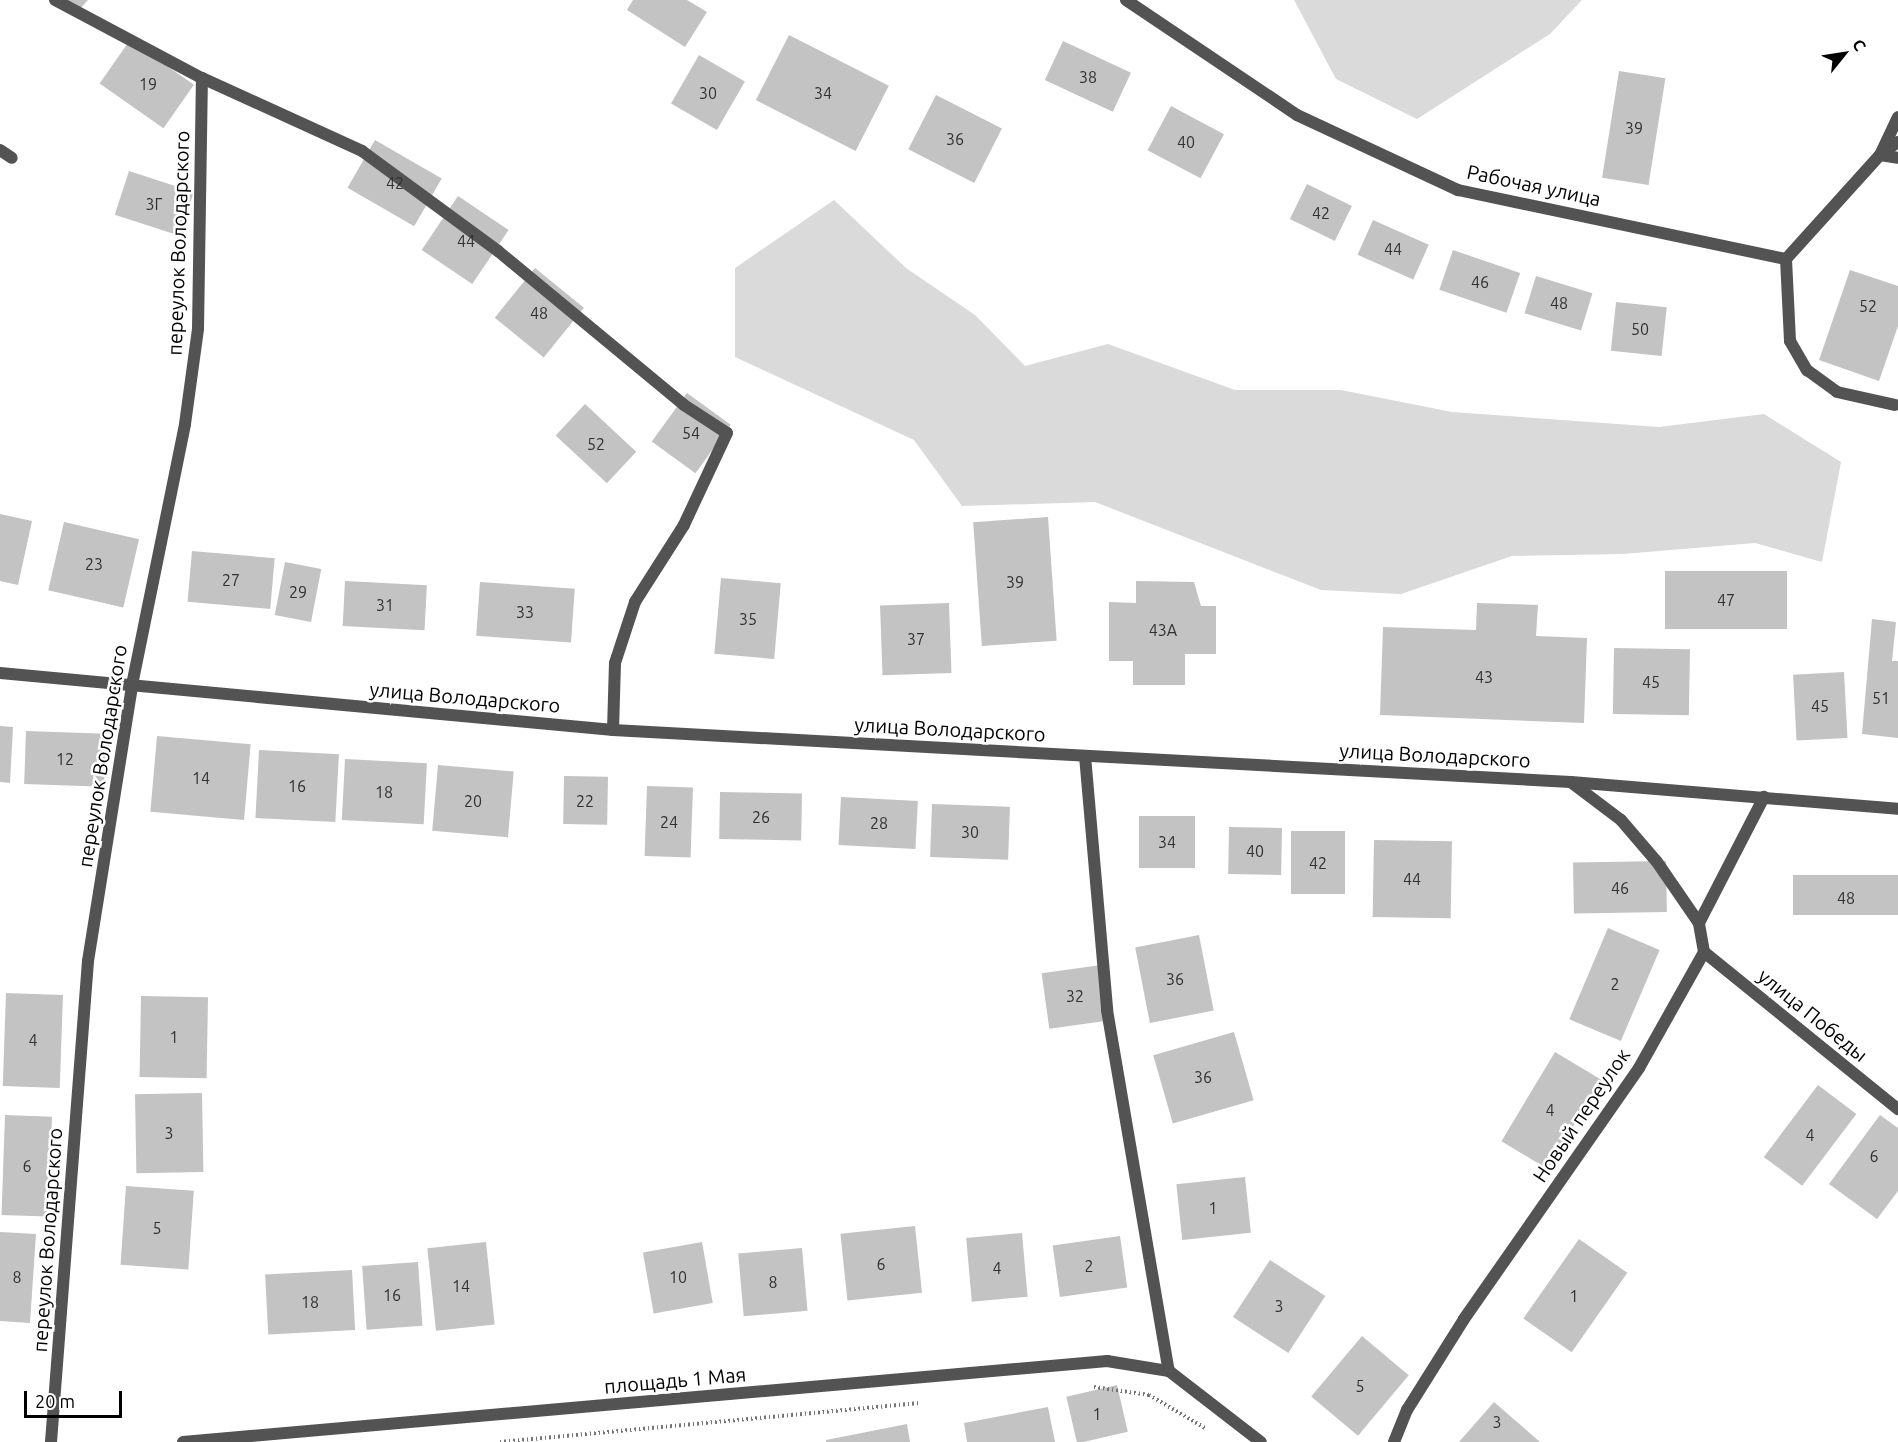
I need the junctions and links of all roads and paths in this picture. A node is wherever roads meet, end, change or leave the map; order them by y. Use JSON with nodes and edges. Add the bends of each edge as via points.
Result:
{"nodes":[{"id":1,"x":55,"y":0,"type":"edge"},
{"id":2,"x":1126,"y":0,"type":"edge"},
{"id":3,"x":202,"y":78,"type":"junction"},
{"id":4,"x":1898,"y":117,"type":"edge"},
{"id":5,"x":1898,"y":142,"type":"edge"},
{"id":6,"x":0,"y":150,"type":"edge"},
{"id":7,"x":1880,"y":155,"type":"junction"},
{"id":8,"x":12,"y":158,"type":"dead end"},
{"id":9,"x":1898,"y":158,"type":"edge"},
{"id":10,"x":1786,"y":259,"type":"junction"},
{"id":11,"x":1895,"y":405,"type":"dead end"},
{"id":12,"x":0,"y":673,"type":"edge"},
{"id":13,"x":132,"y":685,"type":"junction"},
{"id":14,"x":613,"y":730,"type":"junction"},
{"id":15,"x":1085,"y":756,"type":"junction"},
{"id":16,"x":1571,"y":782,"type":"junction"},
{"id":17,"x":1764,"y":797,"type":"junction"},
{"id":18,"x":1898,"y":809,"type":"edge"},
{"id":19,"x":1699,"y":923,"type":"junction"},
{"id":20,"x":1704,"y":952,"type":"junction"},
{"id":21,"x":1898,"y":1109,"type":"edge"},
{"id":22,"x":1169,"y":1371,"type":"junction"},
{"id":23,"x":1081,"y":1388,"type":"dead end"},
{"id":24,"x":927,"y":1402,"type":"dead end"},
{"id":25,"x":1209,"y":1428,"type":"dead end"},
{"id":26,"x":51,"y":1442,"type":"edge"},
{"id":27,"x":183,"y":1442,"type":"edge"},
{"id":28,"x":500,"y":1442,"type":"edge"},
{"id":29,"x":1261,"y":1442,"type":"edge"},
{"id":30,"x":1394,"y":1442,"type":"edge"}],
"edges":[{"from":1,"to":3,"type":"street"},
{"from":2,"to":10,"type":"street","name":"Рабочая улица","via":[[1297,115],[1458,190]]},
{"from":3,"to":13,"type":"street","name":"переулок Володарского","via":[[198,329],[185,424]]},
{"from":3,"to":14,"type":"street","via":[[362,152],[498,251],[684,405],[727,434],[684,525],[634,602],[615,663]]},
{"from":4,"to":7,"type":"street"},
{"from":5,"to":7,"type":"street"},
{"from":6,"to":8,"type":"street"},
{"from":7,"to":9,"type":"street"},
{"from":7,"to":10,"type":"street"},
{"from":10,"to":11,"type":"street","via":[[1790,341],[1807,370],[1836,392]]},
{"from":12,"to":13,"type":"street","name":"улица Володарского"},
{"from":13,"to":14,"type":"street","name":"улица Володарского"},
{"from":13,"to":26,"type":"street","name":"переулок Володарского","via":[[88,961]]},
{"from":14,"to":15,"type":"street","name":"улица Володарского"},
{"from":15,"to":16,"type":"street","name":"улица Володарского"},
{"from":15,"to":22,"type":"street","via":[[1107,1010]]},
{"from":16,"to":17,"type":"street","name":"улица Володарского"},
{"from":16,"to":19,"type":"street","via":[[1621,820],[1657,862]]},
{"from":17,"to":18,"type":"street","name":"улица Володарского"},
{"from":17,"to":19,"type":"street"},
{"from":19,"to":20,"type":"street"},
{"from":20,"to":21,"type":"street","name":"улица Победы"},
{"from":20,"to":30,"type":"street","name":"Новый переулок","via":[[1639,1068],[1464,1319],[1407,1410]]},
{"from":22,"to":27,"type":"street","name":"площадь 1 Мая","via":[[1107,1362]]},
{"from":22,"to":29,"type":"street"},
{"from":23,"to":25,"type":"path","via":[[1149,1395],[1199,1427]]},
{"from":24,"to":28,"type":"path"}]}
